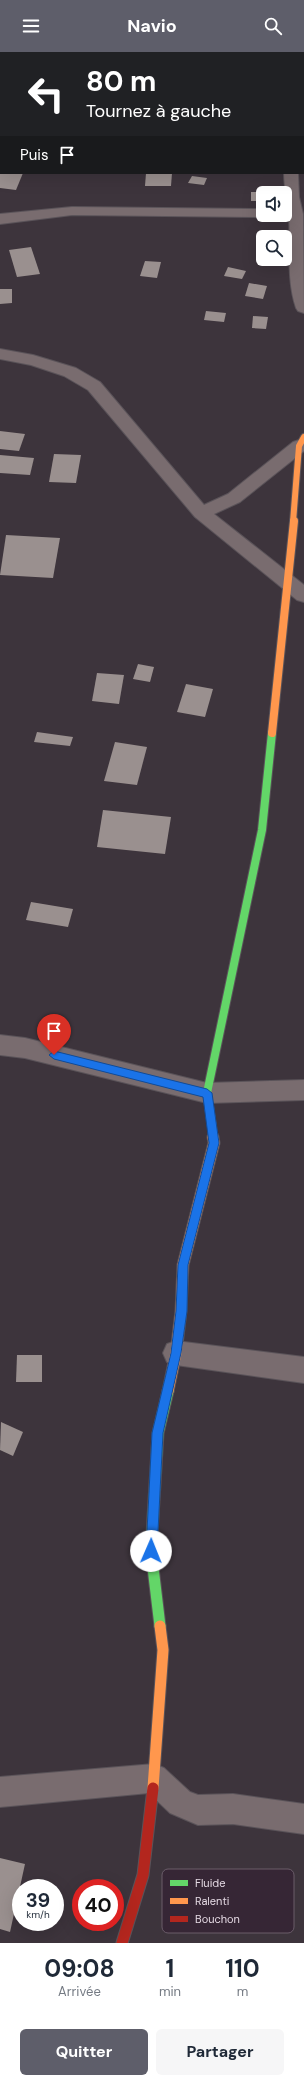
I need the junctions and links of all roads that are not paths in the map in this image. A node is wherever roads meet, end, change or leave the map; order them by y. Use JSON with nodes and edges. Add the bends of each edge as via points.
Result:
{"nodes":[{"id":1,"x":291,"y":174,"type":"edge"},
{"id":2,"x":256,"y":213,"type":"edge"},
{"id":3,"x":295,"y":214,"type":"edge"},
{"id":4,"x":0,"y":219,"type":"edge"},
{"id":5,"x":304,"y":308,"type":"edge"},
{"id":6,"x":0,"y":354,"type":"edge"},
{"id":7,"x":301,"y":442,"type":"edge"},
{"id":8,"x":201,"y":513,"type":"junction"},
{"id":9,"x":288,"y":582,"type":"junction"},
{"id":10,"x":304,"y":595,"type":"edge"},
{"id":11,"x":0,"y":1045,"type":"edge"},
{"id":12,"x":304,"y":1090,"type":"edge"},
{"id":13,"x":207,"y":1093,"type":"junction"},
{"id":14,"x":176,"y":1353,"type":"junction"},
{"id":15,"x":304,"y":1370,"type":"edge"},
{"id":16,"x":154,"y":1778,"type":"junction"},
{"id":17,"x":0,"y":1792,"type":"edge"},
{"id":18,"x":304,"y":1818,"type":"edge"},
{"id":19,"x":122,"y":1943,"type":"edge"}],
"edges":[{"from":1,"to":3,"type":"street"},
{"from":2,"to":4,"type":"street","via":[[72,211]]},
{"from":3,"to":5,"type":"street","via":[[297,277]]},
{"from":6,"to":8,"type":"street","via":[[33,360],[70,372],[94,386]]},
{"from":7,"to":8,"type":"street","via":[[234,498]]},
{"from":7,"to":9,"type":"street"},
{"from":8,"to":9,"type":"street"},
{"from":9,"to":10,"type":"street"},
{"from":9,"to":13,"type":"street","via":[[262,830]]},
{"from":11,"to":13,"type":"street","via":[[25,1048]]},
{"from":12,"to":13,"type":"street"},
{"from":13,"to":14,"type":"street","via":[[214,1143],[183,1265]]},
{"from":14,"to":15,"type":"street"},
{"from":14,"to":16,"type":"street","via":[[158,1433],[152,1507],[151,1551],[162,1650]]},
{"from":16,"to":17,"type":"street"},
{"from":16,"to":18,"type":"street","via":[[180,1803],[198,1810],[233,1810]]},
{"from":16,"to":19,"type":"street","via":[[143,1875]]}]}
